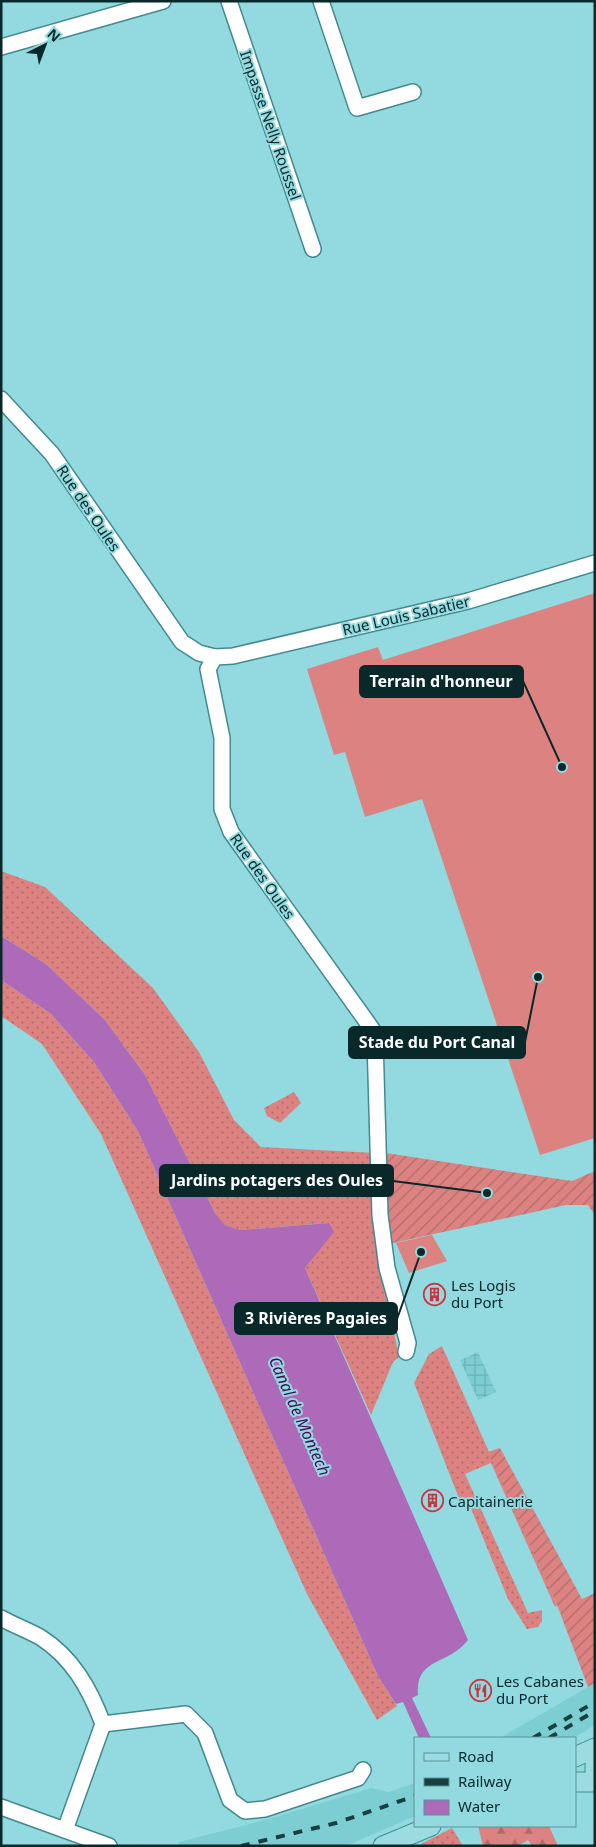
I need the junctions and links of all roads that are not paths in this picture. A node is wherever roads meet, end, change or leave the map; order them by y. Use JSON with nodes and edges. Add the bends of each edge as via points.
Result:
{"nodes":[{"id":1,"x":163,"y":1,"type":"edge"},
{"id":2,"x":229,"y":1,"type":"edge"},
{"id":3,"x":321,"y":1,"type":"edge"},
{"id":4,"x":1,"y":47,"type":"edge"},
{"id":5,"x":413,"y":92,"type":"dead end"},
{"id":6,"x":313,"y":249,"type":"dead end"},
{"id":7,"x":1,"y":399,"type":"edge"},
{"id":8,"x":595,"y":563,"type":"edge"},
{"id":9,"x":215,"y":657,"type":"junction"},
{"id":10,"x":406,"y":1352,"type":"dead end"},
{"id":11,"x":1,"y":1618,"type":"edge"},
{"id":12,"x":103,"y":1724,"type":"junction"},
{"id":13,"x":595,"y":1748,"type":"edge"},
{"id":14,"x":595,"y":1753,"type":"edge"},
{"id":15,"x":576,"y":1757,"type":"edge"},
{"id":16,"x":363,"y":1770,"type":"dead end"},
{"id":17,"x":595,"y":1775,"type":"edge"},
{"id":18,"x":576,"y":1782,"type":"edge"},
{"id":19,"x":595,"y":1782,"type":"edge"},
{"id":20,"x":1,"y":1807,"type":"edge"},
{"id":21,"x":430,"y":1827,"type":"edge"},
{"id":22,"x":65,"y":1830,"type":"junction"},
{"id":23,"x":413,"y":1840,"type":"edge"},
{"id":24,"x":109,"y":1846,"type":"edge"},
{"id":25,"x":383,"y":1846,"type":"edge"}],
"edges":[{"from":1,"to":4,"type":"street"},
{"from":2,"to":6,"type":"street","name":"Impasse Nelly Roussel"},
{"from":3,"to":5,"type":"street","via":[[357,108]]},
{"from":7,"to":9,"type":"street","name":"Rue des Oules","via":[[52,454],[182,642],[199,654]]},
{"from":8,"to":9,"type":"street","name":"Rue Louis Sabatier","via":[[468,602],[232,656]]},
{"from":9,"to":10,"type":"street","name":"Rue des Oules","via":[[208,669],[222,738],[222,810],[231,832],[367,1022],[375,1039],[380,1215],[387,1268],[408,1343]]},
{"from":11,"to":12,"type":"street","via":[[40,1638],[65,1658],[84,1682]]},
{"from":12,"to":16,"type":"street","via":[[186,1714],[205,1733],[230,1800],[245,1811],[265,1809],[358,1778]]},
{"from":12,"to":22,"type":"street"},
{"from":13,"to":15,"type":"main road"},
{"from":14,"to":17,"type":"main road"},
{"from":18,"to":19,"type":"main road"},
{"from":20,"to":22,"type":"street"},
{"from":21,"to":23,"type":"main road"},
{"from":22,"to":24,"type":"street"},
{"from":23,"to":25,"type":"main road"}]}
